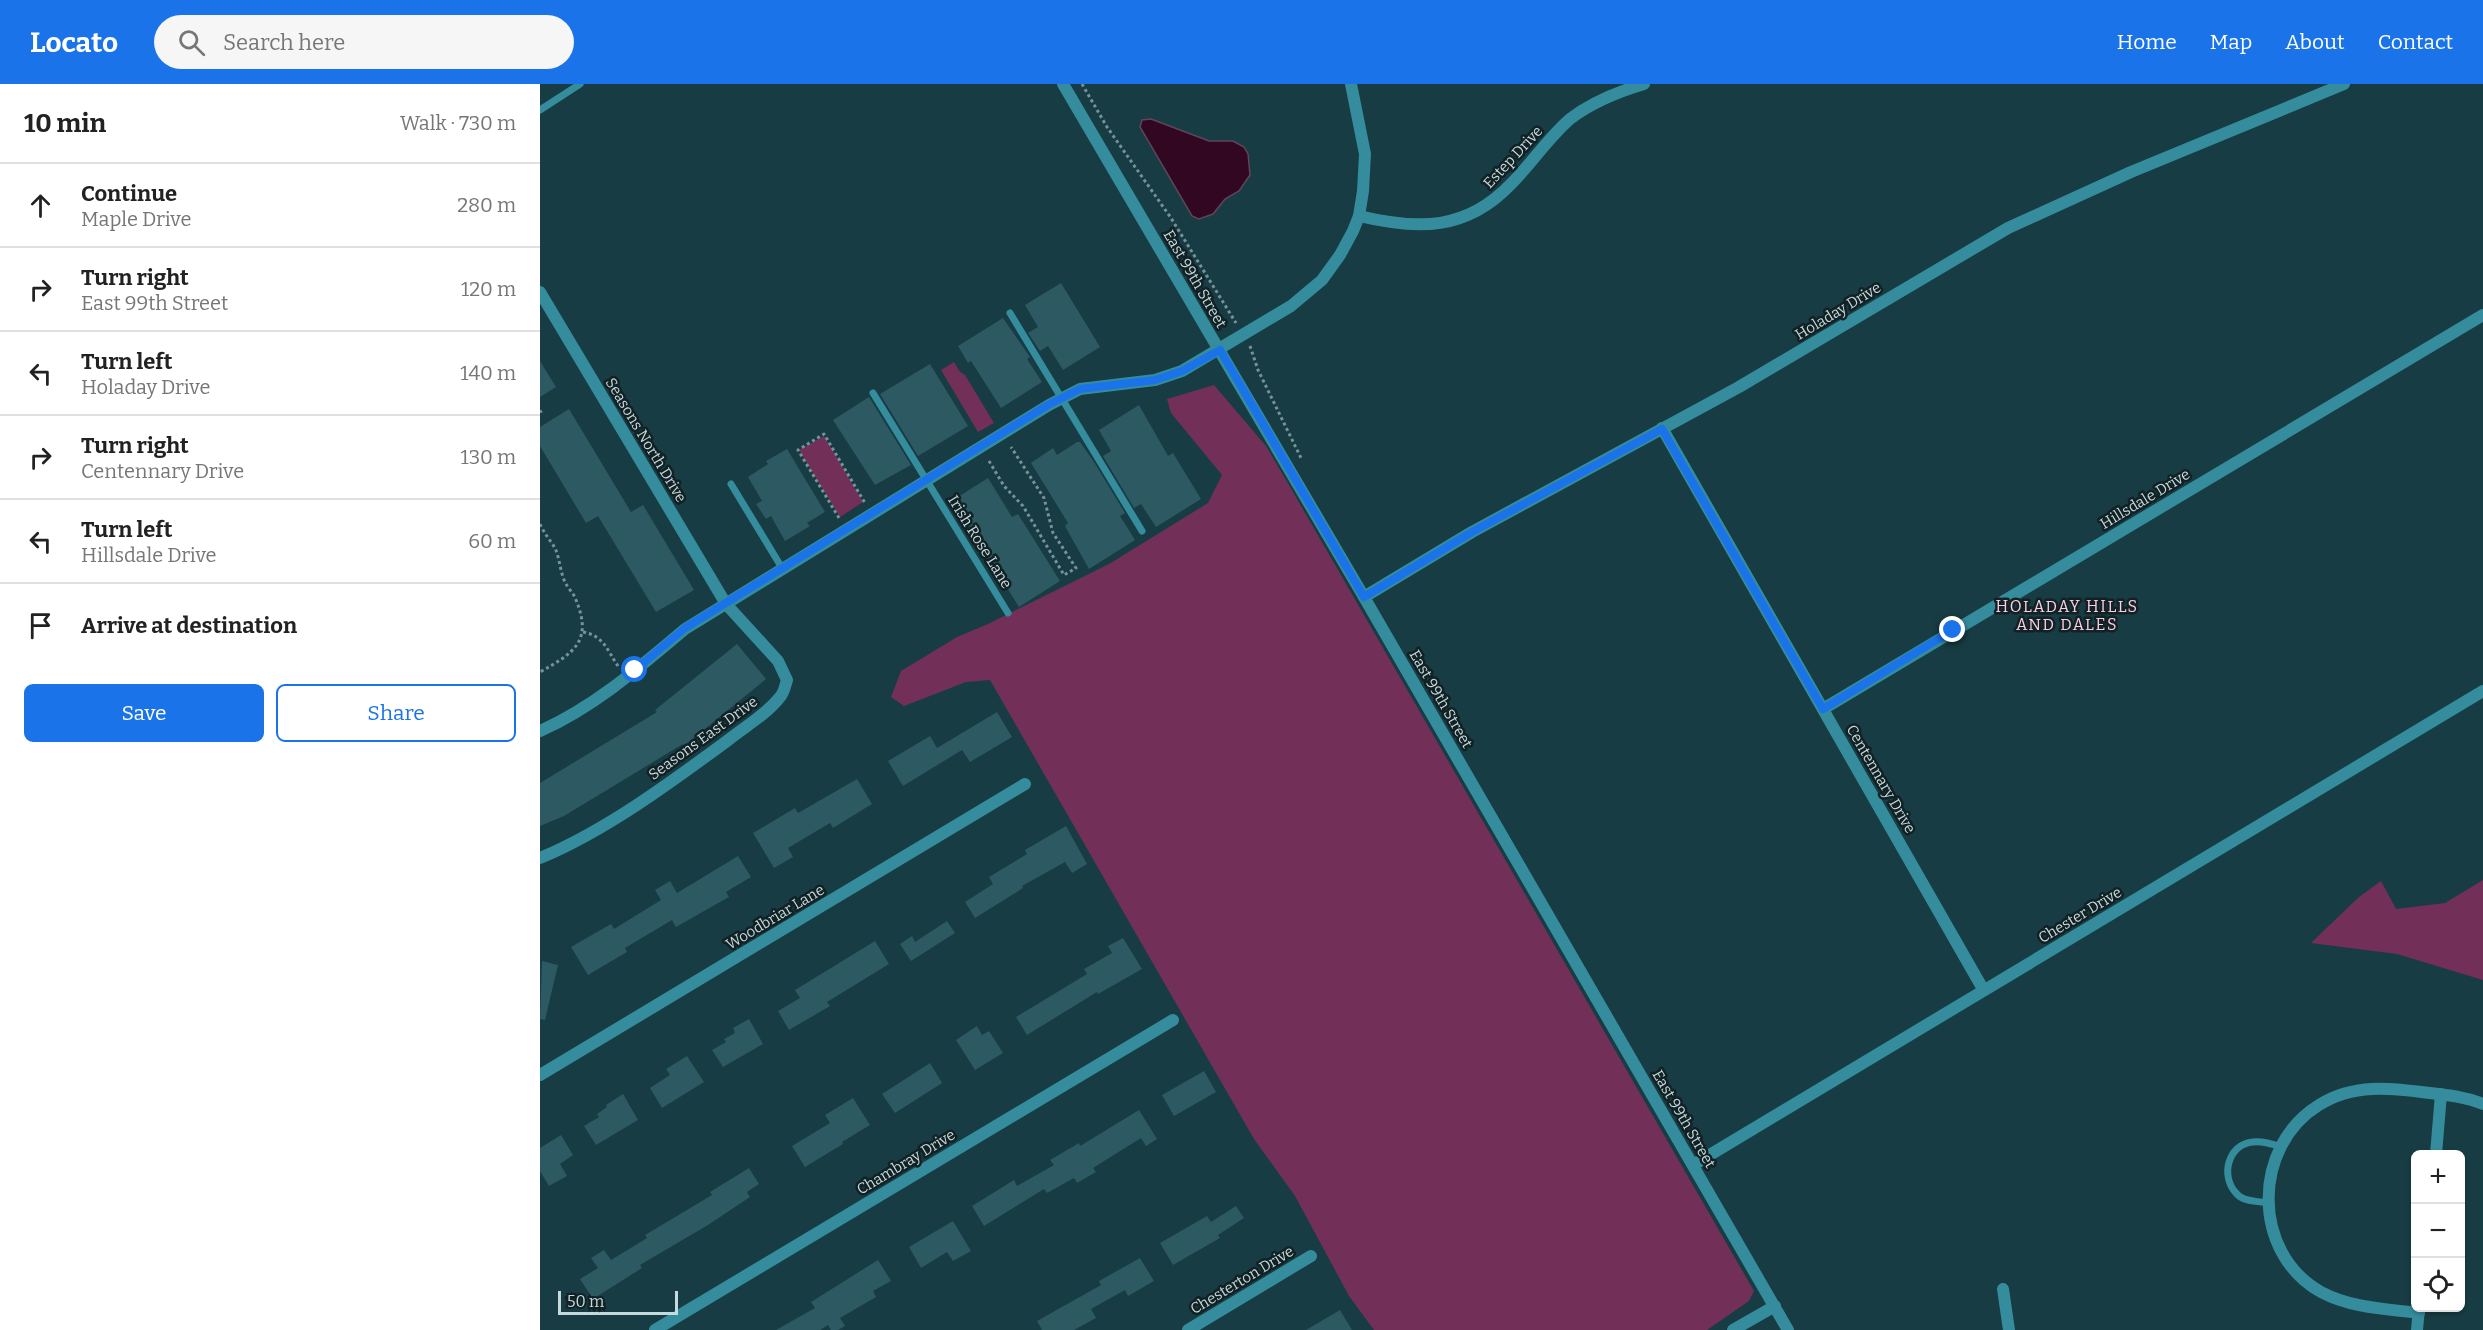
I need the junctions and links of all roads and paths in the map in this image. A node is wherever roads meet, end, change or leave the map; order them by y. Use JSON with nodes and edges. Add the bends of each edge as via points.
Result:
{"nodes":[{"id":1,"x":580,"y":84,"type":"edge"},
{"id":2,"x":1063,"y":84,"type":"edge"},
{"id":3,"x":1082,"y":84,"type":"edge"},
{"id":4,"x":1351,"y":84,"type":"edge"},
{"id":5,"x":1644,"y":84,"type":"edge"},
{"id":6,"x":2344,"y":84,"type":"edge"},
{"id":7,"x":540,"y":110,"type":"edge"},
{"id":8,"x":1359,"y":216,"type":"junction"},
{"id":9,"x":540,"y":292,"type":"edge"},
{"id":10,"x":1010,"y":313,"type":"dead end"},
{"id":11,"x":2483,"y":315,"type":"edge"},
{"id":12,"x":1233,"y":318,"type":"dead end"},
{"id":13,"x":1252,"y":349,"type":"dead end"},
{"id":14,"x":1220,"y":350,"type":"junction"},
{"id":15,"x":873,"y":393,"type":"dead end"},
{"id":16,"x":1063,"y":398,"type":"junction"},
{"id":17,"x":1662,"y":429,"type":"junction"},
{"id":18,"x":1291,"y":441,"type":"dead end"},
{"id":19,"x":1011,"y":447,"type":"dead end"},
{"id":20,"x":989,"y":461,"type":"dead end"},
{"id":21,"x":926,"y":480,"type":"junction"},
{"id":22,"x":731,"y":484,"type":"dead end"},
{"id":23,"x":865,"y":503,"type":"dead end"},
{"id":24,"x":839,"y":519,"type":"dead end"},
{"id":25,"x":540,"y":524,"type":"edge"},
{"id":26,"x":1142,"y":531,"type":"dead end"},
{"id":27,"x":782,"y":568,"type":"junction"},
{"id":28,"x":1364,"y":597,"type":"junction"},
{"id":29,"x":726,"y":604,"type":"junction"},
{"id":30,"x":1008,"y":613,"type":"dead end"},
{"id":31,"x":583,"y":632,"type":"junction"},
{"id":32,"x":619,"y":667,"type":"dead end"},
{"id":33,"x":540,"y":672,"type":"edge"},
{"id":34,"x":2483,"y":691,"type":"edge"},
{"id":35,"x":1823,"y":709,"type":"junction"},
{"id":36,"x":540,"y":732,"type":"edge"},
{"id":37,"x":1025,"y":784,"type":"dead end"},
{"id":38,"x":540,"y":858,"type":"edge"},
{"id":39,"x":1983,"y":989,"type":"junction"},
{"id":40,"x":1173,"y":1020,"type":"dead end"},
{"id":41,"x":540,"y":1075,"type":"edge"},
{"id":42,"x":2442,"y":1094,"type":"junction"},
{"id":43,"x":2483,"y":1104,"type":"edge"},
{"id":44,"x":2281,"y":1147,"type":"junction"},
{"id":45,"x":2436,"y":1150,"type":"edge"},
{"id":46,"x":1693,"y":1165,"type":"junction"},
{"id":47,"x":2268,"y":1203,"type":"junction"},
{"id":48,"x":1311,"y":1256,"type":"dead end"},
{"id":49,"x":2003,"y":1289,"type":"dead end"},
{"id":50,"x":1775,"y":1306,"type":"junction"},
{"id":51,"x":2411,"y":1309,"type":"edge"},
{"id":52,"x":2419,"y":1312,"type":"edge"},
{"id":53,"x":655,"y":1330,"type":"edge"},
{"id":54,"x":1188,"y":1330,"type":"edge"},
{"id":55,"x":1733,"y":1330,"type":"edge"},
{"id":56,"x":1788,"y":1330,"type":"edge"},
{"id":57,"x":2009,"y":1330,"type":"edge"},
{"id":58,"x":2417,"y":1330,"type":"edge"}],
"edges":[{"from":1,"to":7,"type":"lane"},
{"from":2,"to":14,"type":"street","name":"East 99th Street"},
{"from":3,"to":12,"type":"path"},
{"from":4,"to":8,"type":"street","via":[[1365,154]]},
{"from":5,"to":8,"type":"street","name":"Estep Drive","via":[[1606,97],[1581,112],[1550,139],[1504,190],[1470,213],[1422,226]]},
{"from":6,"to":17,"type":"street","name":"Holaday Drive","via":[[2131,172],[2008,228]]},
{"from":8,"to":14,"type":"street","via":[[1340,255],[1312,289]]},
{"from":9,"to":29,"type":"street","name":"Seasons North Drive"},
{"from":10,"to":16,"type":"lane"},
{"from":11,"to":35,"type":"street","name":"Hillsdale Drive"},
{"from":13,"to":18,"type":"path"},
{"from":14,"to":16,"type":"street","via":[[1182,371],[1155,380],[1080,389]]},
{"from":14,"to":28,"type":"street","name":"East 99th Street"},
{"from":15,"to":21,"type":"lane","name":"Irish Rose Lane"},
{"from":16,"to":21,"type":"street"},
{"from":16,"to":26,"type":"lane"},
{"from":17,"to":28,"type":"street","name":"Holaday Drive","via":[[1472,532]]},
{"from":17,"to":35,"type":"street","name":"Centennary Drive"},
{"from":19,"to":20,"type":"path","via":[[1044,498],[1053,533],[1076,568],[1064,575],[1023,506],[1004,486]]},
{"from":21,"to":27,"type":"street"},
{"from":21,"to":30,"type":"lane","name":"Irish Rose Lane"},
{"from":22,"to":27,"type":"lane"},
{"from":23,"to":24,"type":"path","via":[[824,434],[798,450]]},
{"from":25,"to":31,"type":"path","via":[[575,598]]},
{"from":27,"to":29,"type":"street"},
{"from":28,"to":46,"type":"street","name":"East 99th Street"},
{"from":29,"to":36,"type":"street","via":[[685,628],[570,718]]},
{"from":29,"to":38,"type":"street","name":"Seasons East Drive","via":[[778,661],[787,680],[781,696],[762,715],[651,795]]},
{"from":31,"to":32,"type":"path","via":[[603,641]]},
{"from":31,"to":33,"type":"path","via":[[568,656]]},
{"from":34,"to":39,"type":"street","name":"Chester Drive"},
{"from":35,"to":39,"type":"street","name":"Centennary Drive"},
{"from":37,"to":41,"type":"street","name":"Woodbriar Lane"},
{"from":39,"to":46,"type":"street","name":"Chester Drive"},
{"from":40,"to":53,"type":"street","name":"Chambray Drive"},
{"from":42,"to":43,"type":"street"},
{"from":42,"to":44,"type":"street","via":[[2392,1088],[2349,1092],[2307,1113]]},
{"from":42,"to":45,"type":"street"},
{"from":44,"to":47,"type":"street","via":[[2271,1172]]},
{"from":44,"to":47,"type":"lane","via":[[2265,1142],[2246,1143],[2232,1153],[2229,1162],[2228,1179],[2236,1194]]},
{"from":46,"to":50,"type":"street","name":"East 99th Street"},
{"from":47,"to":51,"type":"street","via":[[2280,1248],[2303,1279],[2319,1291],[2349,1303]]},
{"from":48,"to":54,"type":"street","name":"Chesterton Drive"},
{"from":49,"to":57,"type":"street"},
{"from":50,"to":55,"type":"street"},
{"from":50,"to":56,"type":"street","name":"East 99th Street"},
{"from":52,"to":58,"type":"street"}]}
